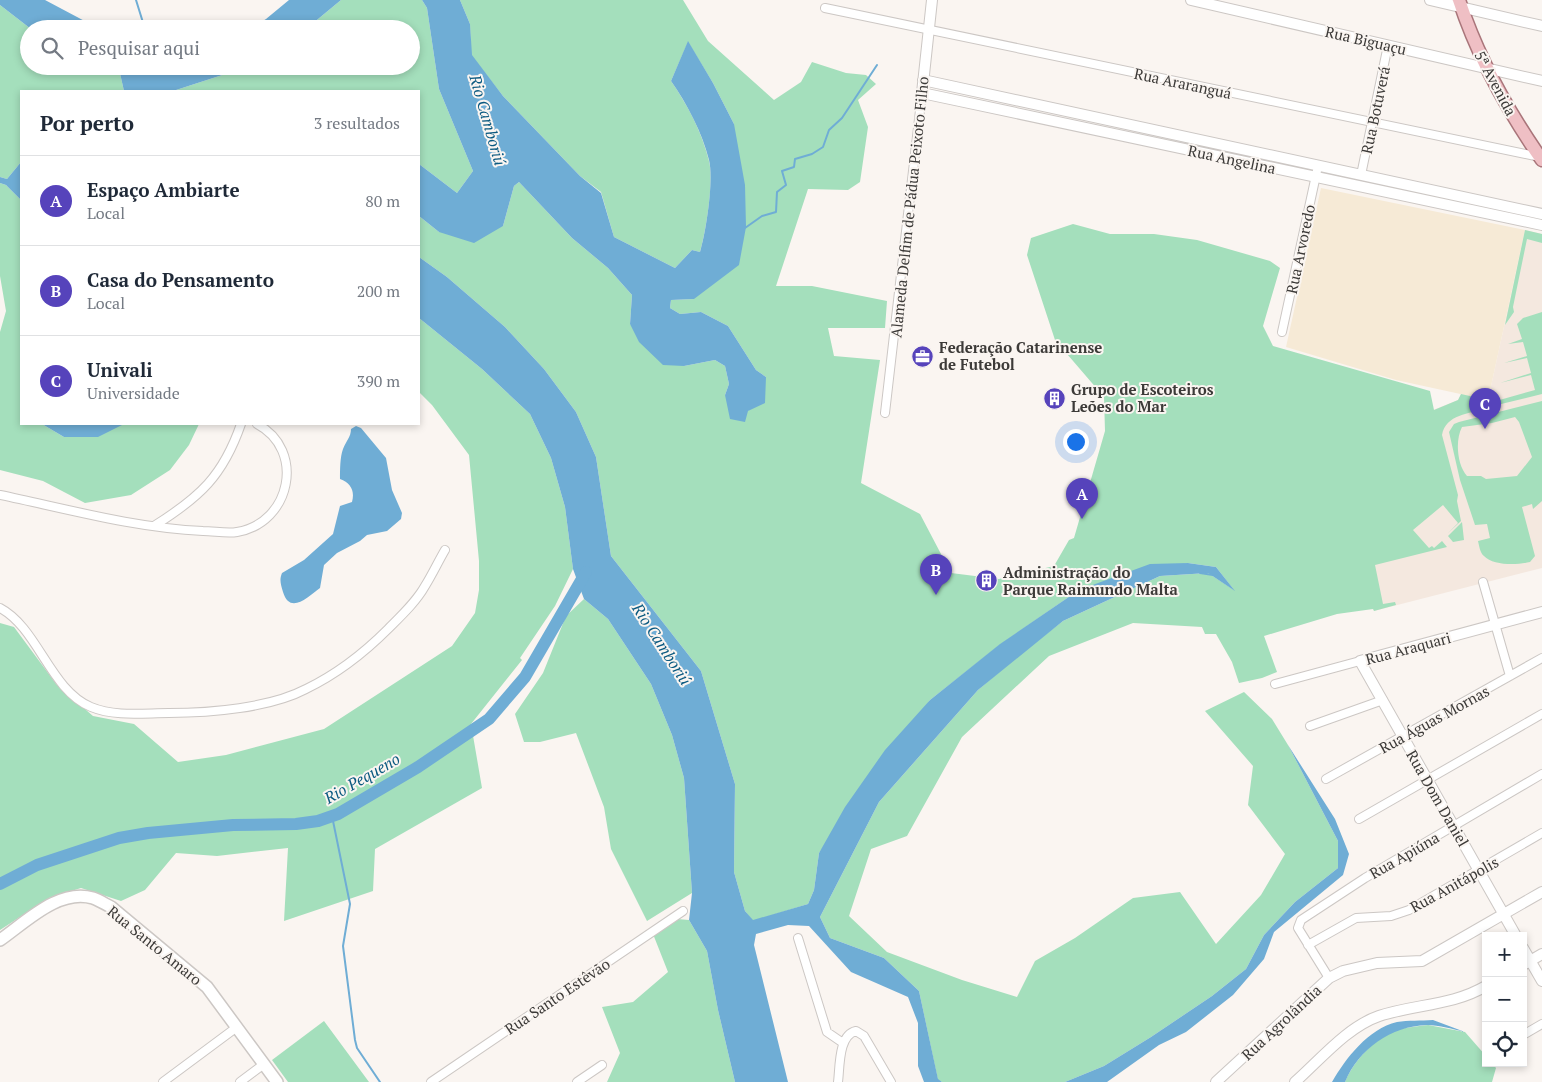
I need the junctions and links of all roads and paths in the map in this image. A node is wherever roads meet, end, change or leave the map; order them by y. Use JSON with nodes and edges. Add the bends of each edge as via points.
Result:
{"nodes":[{"id":1,"x":932,"y":0,"type":"edge"},
{"id":2,"x":1191,"y":0,"type":"edge"},
{"id":3,"x":1430,"y":0,"type":"edge"},
{"id":4,"x":1465,"y":4,"type":"edge"},
{"id":5,"x":826,"y":8,"type":"dead end"},
{"id":6,"x":1542,"y":26,"type":"edge"},
{"id":7,"x":929,"y":30,"type":"junction"},
{"id":8,"x":1388,"y":45,"type":"junction"},
{"id":9,"x":1491,"y":69,"type":"junction"},
{"id":10,"x":923,"y":80,"type":"junction"},
{"id":11,"x":1542,"y":80,"type":"edge"},
{"id":12,"x":922,"y":93,"type":"junction"},
{"id":13,"x":1372,"y":122,"type":"junction"},
{"id":14,"x":1216,"y":144,"type":"junction"},
{"id":15,"x":1541,"y":154,"type":"edge"},
{"id":16,"x":1213,"y":155,"type":"junction"},
{"id":17,"x":1317,"y":171,"type":"junction"},
{"id":18,"x":1361,"y":175,"type":"junction"},
{"id":19,"x":1542,"y":214,"type":"edge"},
{"id":20,"x":1542,"y":225,"type":"edge"},
{"id":21,"x":1282,"y":332,"type":"dead end"},
{"id":22,"x":885,"y":413,"type":"dead end"},
{"id":23,"x":241,"y":425,"type":"edge"},
{"id":24,"x":259,"y":425,"type":"edge"},
{"id":25,"x":0,"y":495,"type":"edge"},
{"id":26,"x":154,"y":526,"type":"junction"},
{"id":27,"x":445,"y":550,"type":"dead end"},
{"id":28,"x":1483,"y":582,"type":"dead end"},
{"id":29,"x":0,"y":608,"type":"edge"},
{"id":30,"x":1542,"y":612,"type":"edge"},
{"id":31,"x":1495,"y":624,"type":"junction"},
{"id":32,"x":1542,"y":658,"type":"edge"},
{"id":33,"x":1360,"y":661,"type":"junction"},
{"id":34,"x":1510,"y":676,"type":"junction"},
{"id":35,"x":1275,"y":684,"type":"dead end"},
{"id":36,"x":1383,"y":700,"type":"junction"},
{"id":37,"x":1542,"y":714,"type":"edge"},
{"id":38,"x":1310,"y":726,"type":"dead end"},
{"id":39,"x":1403,"y":736,"type":"junction"},
{"id":40,"x":1542,"y":774,"type":"edge"},
{"id":41,"x":1326,"y":779,"type":"dead end"},
{"id":42,"x":1428,"y":779,"type":"junction"},
{"id":43,"x":1359,"y":819,"type":"dead end"},
{"id":44,"x":1454,"y":826,"type":"junction"},
{"id":45,"x":1542,"y":833,"type":"edge"},
{"id":46,"x":1479,"y":870,"type":"junction"},
{"id":47,"x":1542,"y":892,"type":"edge"},
{"id":48,"x":683,"y":911,"type":"dead end"},
{"id":49,"x":1504,"y":914,"type":"junction"},
{"id":50,"x":1514,"y":932,"type":"edge"},
{"id":51,"x":798,"y":938,"type":"dead end"},
{"id":52,"x":0,"y":940,"type":"edge"},
{"id":53,"x":1308,"y":945,"type":"junction"},
{"id":54,"x":1542,"y":954,"type":"edge"},
{"id":55,"x":1527,"y":962,"type":"edge"},
{"id":56,"x":1329,"y":978,"type":"junction"},
{"id":57,"x":1542,"y":981,"type":"edge"},
{"id":58,"x":1482,"y":988,"type":"edge"},
{"id":59,"x":1542,"y":1024,"type":"edge"},
{"id":60,"x":237,"y":1027,"type":"junction"},
{"id":61,"x":1527,"y":1033,"type":"edge"},
{"id":62,"x":843,"y":1043,"type":"junction"},
{"id":63,"x":264,"y":1064,"type":"junction"},
{"id":64,"x":602,"y":1065,"type":"dead end"},
{"id":65,"x":163,"y":1082,"type":"edge"},
{"id":66,"x":240,"y":1082,"type":"edge"},
{"id":67,"x":278,"y":1082,"type":"edge"},
{"id":68,"x":431,"y":1082,"type":"edge"},
{"id":69,"x":577,"y":1082,"type":"edge"},
{"id":70,"x":838,"y":1082,"type":"edge"},
{"id":71,"x":891,"y":1082,"type":"edge"},
{"id":72,"x":1216,"y":1082,"type":"edge"},
{"id":73,"x":1295,"y":1082,"type":"edge"}],
"edges":[{"from":1,"to":7,"type":"street","name":"Alameda Delfim de Pádua Peixoto Filho"},
{"from":2,"to":8,"type":"street","name":"Rua Biguaçu"},
{"from":3,"to":4,"type":"street"},
{"from":4,"to":6,"type":"street"},
{"from":4,"to":9,"type":"main road","name":"5ª Avenida"},
{"from":5,"to":7,"type":"street","name":"Rua Araranguá"},
{"from":7,"to":10,"type":"street","name":"Alameda Delfim de Pádua Peixoto Filho"},
{"from":7,"to":13,"type":"street","name":"Rua Araranguá"},
{"from":8,"to":9,"type":"street","name":"Rua Biguaçu"},
{"from":8,"to":13,"type":"street","name":"Rua Botuverá"},
{"from":9,"to":11,"type":"street","name":"Rua Biguaçu"},
{"from":9,"to":15,"type":"main road","name":"5ª Avenida","via":[[1517,108]]},
{"from":10,"to":12,"type":"street","name":"Alameda Delfim de Pádua Peixoto Filho"},
{"from":10,"to":14,"type":"street","name":"Rua Angelina"},
{"from":12,"to":16,"type":"street","name":"Rua Angelina"},
{"from":12,"to":22,"type":"street","name":"Alameda Delfim de Pádua Peixoto Filho"},
{"from":13,"to":15,"type":"street","name":"Rua Araranguá"},
{"from":13,"to":18,"type":"street","name":"Rua Botuverá"},
{"from":14,"to":16,"type":"street"},
{"from":14,"to":17,"type":"street","name":"Rua Angelina"},
{"from":16,"to":17,"type":"street","name":"Rua Angelina"},
{"from":17,"to":18,"type":"street","name":"Rua Angelina"},
{"from":17,"to":20,"type":"street","name":"Rua Angelina"},
{"from":17,"to":21,"type":"street","name":"Rua Arvoredo"},
{"from":18,"to":19,"type":"street","name":"Rua Angelina"},
{"from":23,"to":26,"type":"street","via":[[230,454],[212,481],[186,506]]},
{"from":24,"to":26,"type":"street","via":[[281,447],[288,468],[284,491],[272,514],[263,522],[238,532]]},
{"from":25,"to":26,"type":"street"},
{"from":27,"to":29,"type":"street","via":[[424,588],[405,613],[367,650],[306,690],[248,706],[182,713],[122,714],[90,707],[73,694],[53,671],[23,625]]},
{"from":28,"to":31,"type":"street"},
{"from":30,"to":31,"type":"street","name":"Rua Araquari"},
{"from":31,"to":33,"type":"street","name":"Rua Araquari"},
{"from":31,"to":34,"type":"street"},
{"from":32,"to":34,"type":"street","name":"Rua Águas Mornas"},
{"from":33,"to":35,"type":"street","name":"Rua Araquari"},
{"from":33,"to":36,"type":"street","name":"Rua Dom Daniel"},
{"from":34,"to":39,"type":"street","name":"Rua Águas Mornas"},
{"from":36,"to":38,"type":"street"},
{"from":36,"to":39,"type":"street","name":"Rua Dom Daniel"},
{"from":37,"to":42,"type":"street"},
{"from":39,"to":41,"type":"street","name":"Rua Águas Mornas"},
{"from":39,"to":42,"type":"street","name":"Rua Dom Daniel"},
{"from":40,"to":44,"type":"street","name":"Rua Apiúna"},
{"from":42,"to":43,"type":"street"},
{"from":42,"to":44,"type":"street","name":"Rua Dom Daniel"},
{"from":44,"to":46,"type":"street","name":"Rua Dom Daniel"},
{"from":44,"to":53,"type":"street","name":"Rua Apiúna","via":[[1304,918],[1298,928]]},
{"from":45,"to":46,"type":"street","name":"Rua Anitápolis"},
{"from":46,"to":49,"type":"street","name":"Rua Dom Daniel"},
{"from":46,"to":53,"type":"street","name":"Rua Anitápolis","via":[[1409,910],[1391,916],[1356,918]]},
{"from":47,"to":49,"type":"street","name":"Rua Agrolândia"},
{"from":48,"to":68,"type":"street","name":"Rua Santo Estêvão"},
{"from":49,"to":50,"type":"street","name":"Rua Dom Daniel"},
{"from":49,"to":56,"type":"street","name":"Rua Agrolândia","via":[[1422,961],[1377,963]]},
{"from":51,"to":62,"type":"street","via":[[827,1032]]},
{"from":52,"to":60,"type":"main road","name":"Rua Santo Amaro","via":[[56,901],[75,896],[93,898],[111,907],[207,987]]},
{"from":53,"to":56,"type":"street"},
{"from":54,"to":55,"type":"street"},
{"from":55,"to":57,"type":"street"},
{"from":56,"to":72,"type":"street","name":"Rua Agrolândia"},
{"from":58,"to":73,"type":"street","via":[[1458,1000],[1370,1020]]},
{"from":59,"to":61,"type":"street"},
{"from":60,"to":63,"type":"main road","name":"Rua Santo Amaro"},
{"from":60,"to":65,"type":"street"},
{"from":62,"to":70,"type":"street"},
{"from":62,"to":71,"type":"street","via":[[852,1032],[860,1033]]},
{"from":63,"to":66,"type":"street"},
{"from":63,"to":67,"type":"main road","name":"Rua Santo Amaro"},
{"from":64,"to":69,"type":"street"}]}
